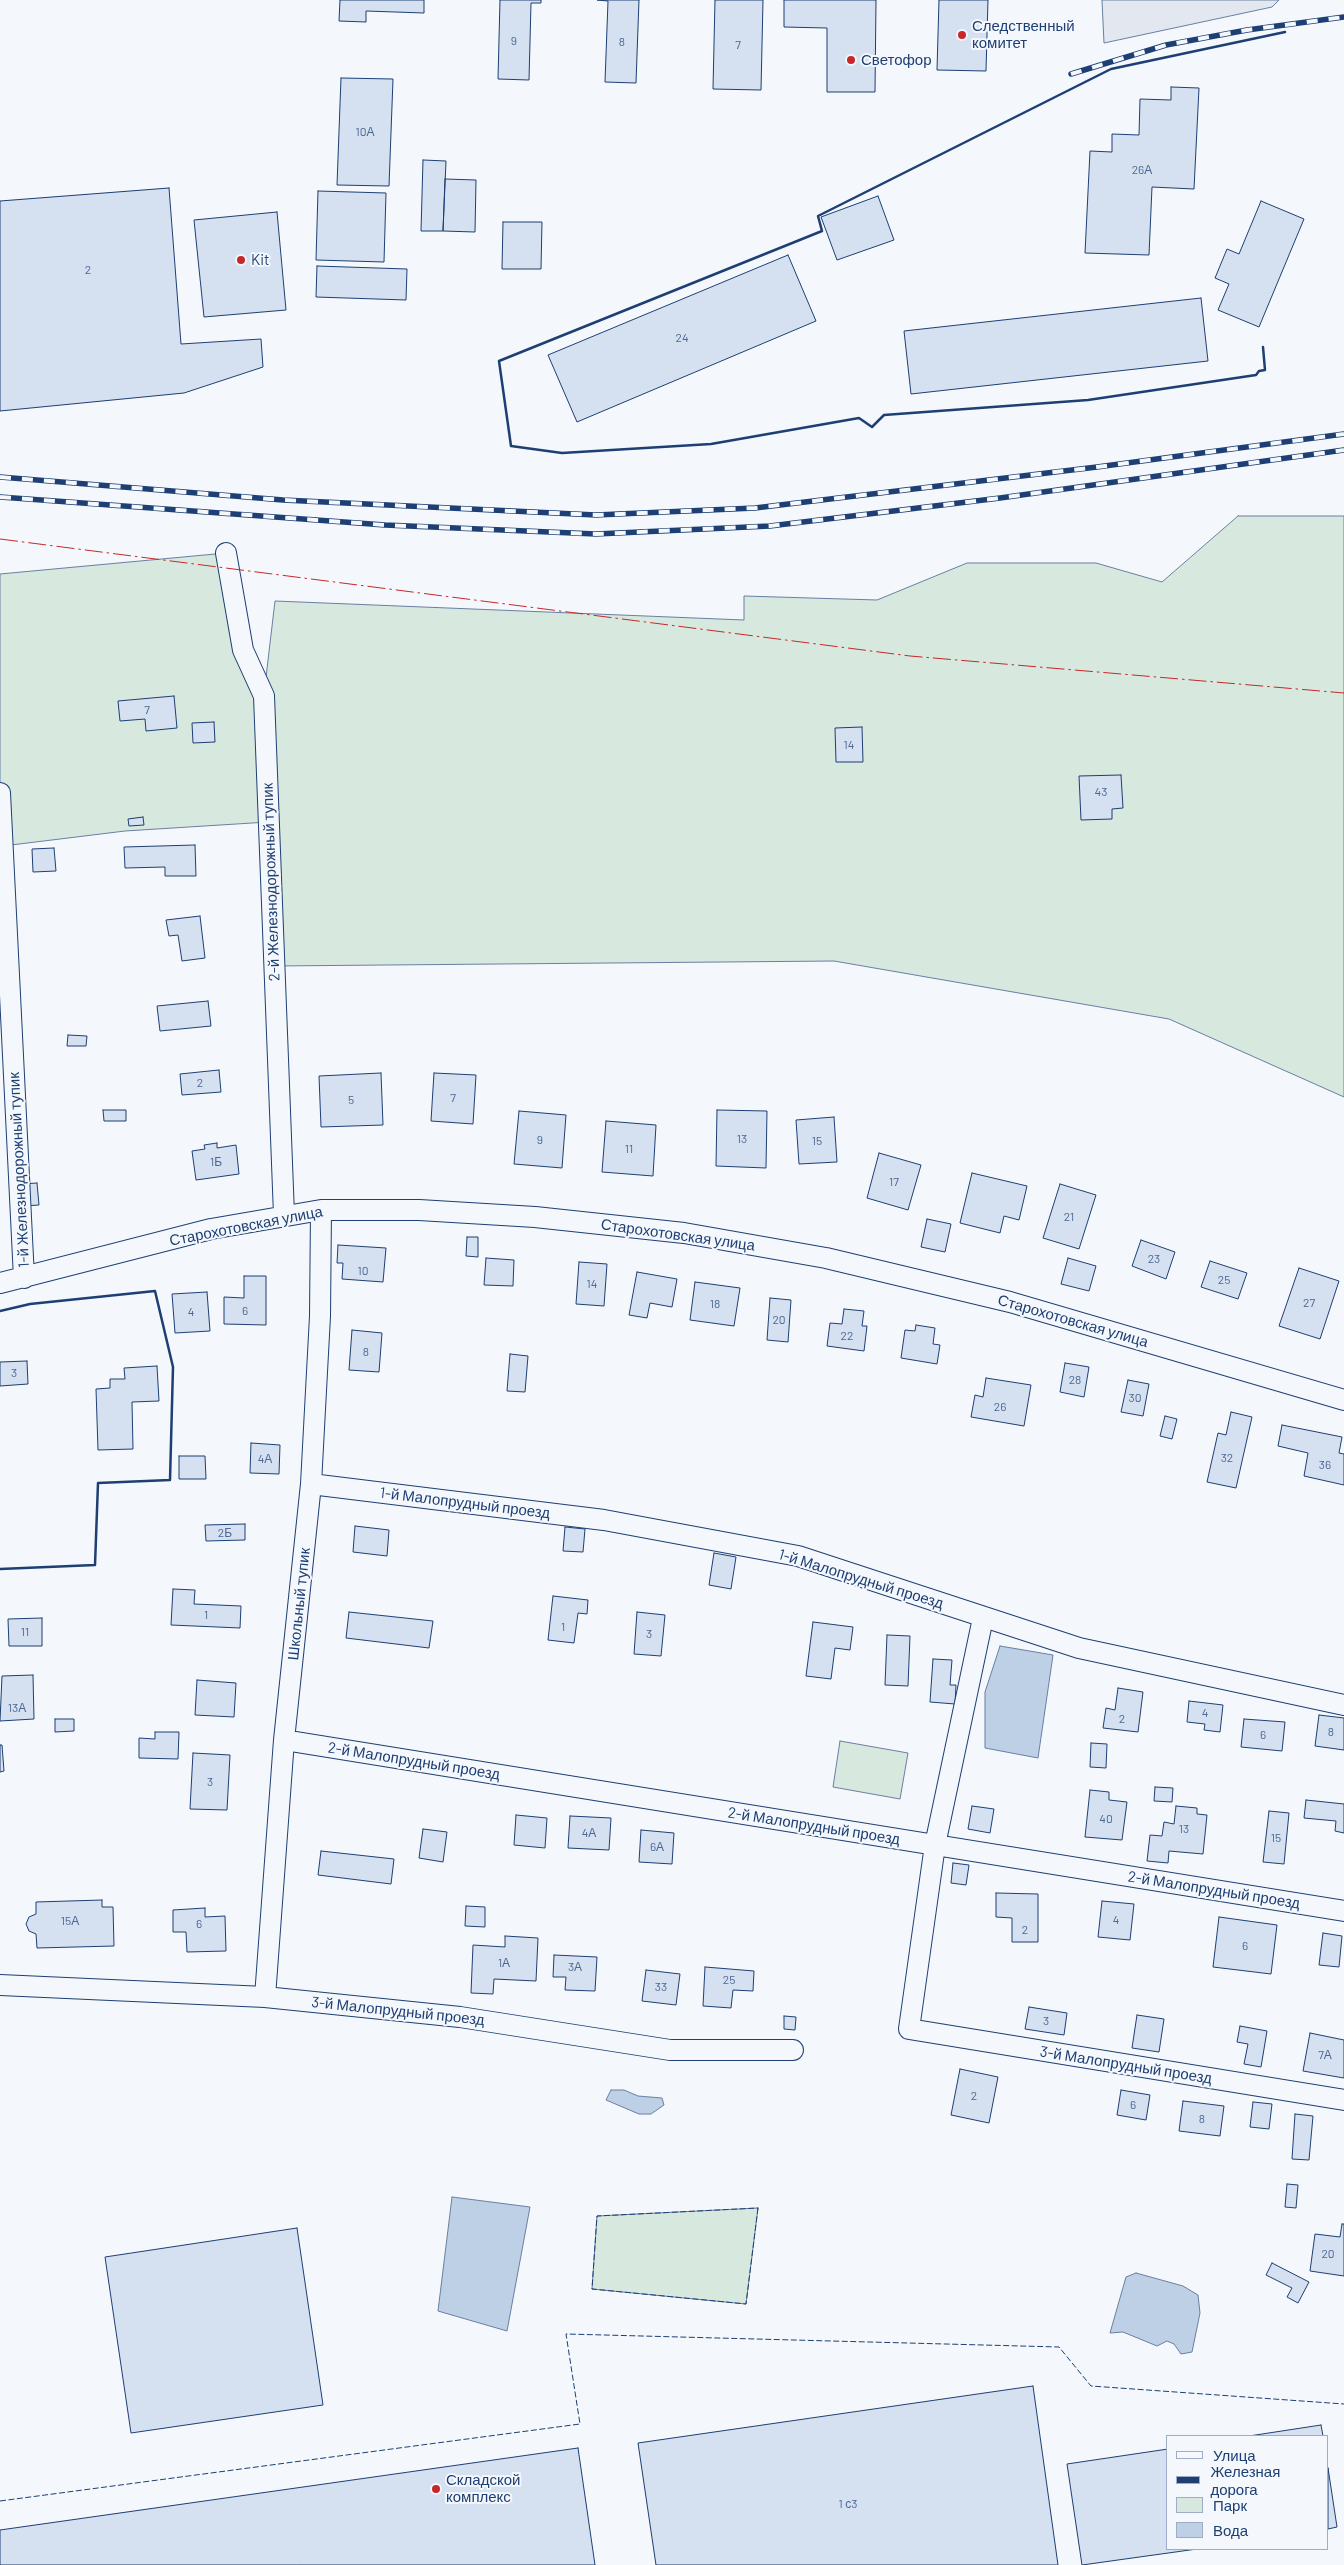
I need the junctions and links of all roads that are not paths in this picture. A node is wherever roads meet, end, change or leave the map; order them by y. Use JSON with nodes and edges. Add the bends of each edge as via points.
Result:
{"nodes":[{"id":1,"x":226,"y":554,"type":"dead end"},
{"id":2,"x":0,"y":793,"type":"edge"},
{"id":3,"x":321,"y":1210,"type":"junction"},
{"id":4,"x":284,"y":1216,"type":"junction"},
{"id":5,"x":24,"y":1278,"type":"junction"},
{"id":6,"x":0,"y":1283,"type":"edge"},
{"id":7,"x":1344,"y":1400,"type":"edge"},
{"id":8,"x":311,"y":1484,"type":"junction"},
{"id":9,"x":983,"y":1618,"type":"junction"},
{"id":10,"x":1344,"y":1705,"type":"edge"},
{"id":11,"x":284,"y":1740,"type":"junction"},
{"id":12,"x":935,"y":1845,"type":"junction"},
{"id":13,"x":1344,"y":1911,"type":"edge"},
{"id":14,"x":0,"y":1985,"type":"edge"},
{"id":15,"x":265,"y":1997,"type":"junction"},
{"id":16,"x":794,"y":2050,"type":"dead end"},
{"id":17,"x":1344,"y":2100,"type":"edge"}],
"edges":[{"from":1,"to":4,"type":"street","name":"2-й Железнодорожный тупик","via":[[243,650],[264,696]]},
{"from":2,"to":5,"type":"street","name":"1-й Железнодорожный тупик"},
{"from":3,"to":4,"type":"street","name":"Старохотовская улица"},
{"from":3,"to":7,"type":"street","name":"Старохотовская улица","via":[[419,1210],[534,1217],[684,1233],[826,1258],[1010,1302]]},
{"from":3,"to":8,"type":"street","name":"Школьный тупик","via":[[320,1316]]},
{"from":4,"to":5,"type":"street","name":"Старохотовская улица","via":[[211,1229]]},
{"from":5,"to":6,"type":"street","name":"Старохотовская улица"},
{"from":8,"to":9,"type":"street","name":"1-й Малопрудный проезд","via":[[604,1520],[798,1556]]},
{"from":8,"to":11,"type":"street","name":"Школьный тупик"},
{"from":9,"to":10,"type":"street","name":"1-й Малопрудный проезд","via":[[1079,1648]]},
{"from":9,"to":12,"type":"street"},
{"from":11,"to":12,"type":"street","name":"2-й Малопрудный проезд"},
{"from":11,"to":15,"type":"street","name":"Школьный тупик"},
{"from":12,"to":13,"type":"street","name":"2-й Малопрудный проезд"},
{"from":12,"to":17,"type":"street","name":"3-й Малопрудный проезд","via":[[909,2029]]},
{"from":14,"to":15,"type":"street","name":"3-й Малопрудный проезд"},
{"from":15,"to":16,"type":"street","name":"3-й Малопрудный проезд","via":[[460,2017],[670,2050]]}]}
